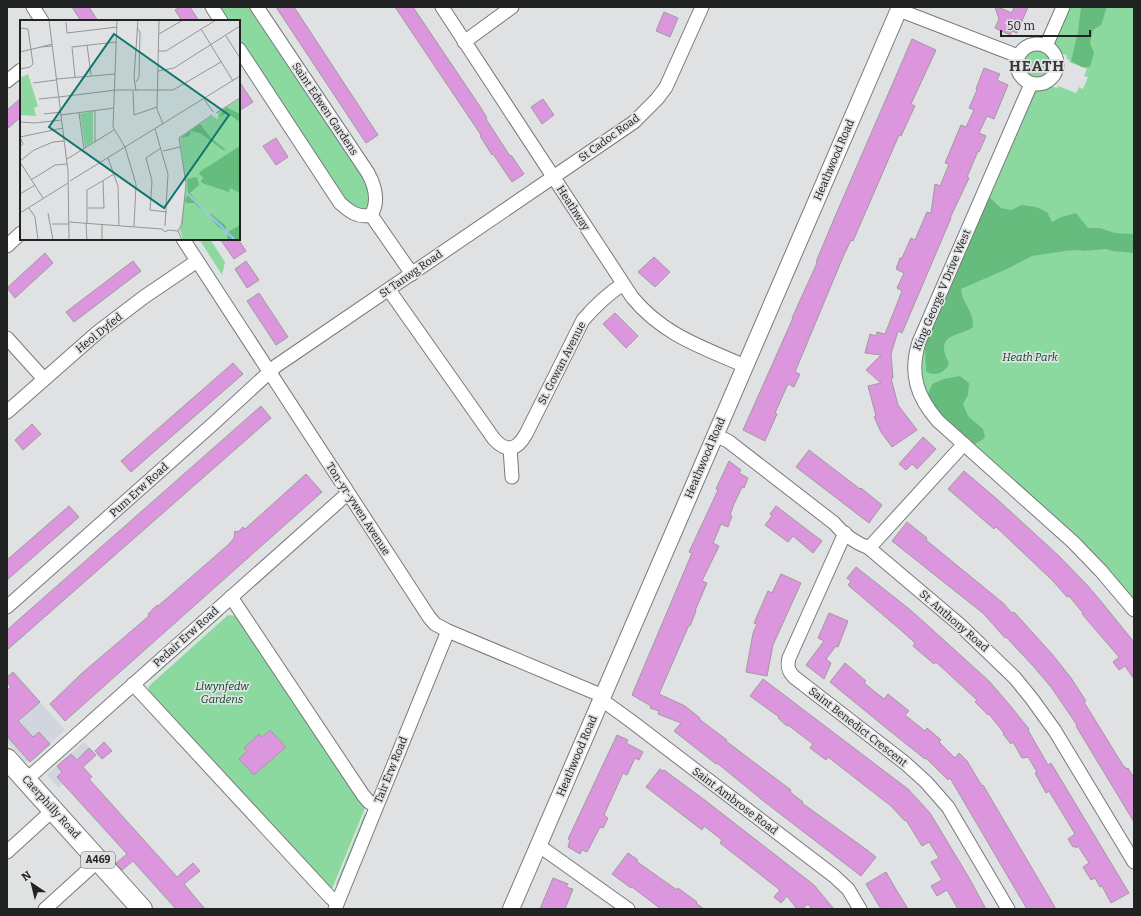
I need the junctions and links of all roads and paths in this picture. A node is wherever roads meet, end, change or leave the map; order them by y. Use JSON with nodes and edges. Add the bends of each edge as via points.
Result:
{"nodes":[{"id":1,"x":33,"y":7,"type":"edge"},
{"id":2,"x":212,"y":7,"type":"edge"},
{"id":3,"x":257,"y":7,"type":"edge"},
{"id":4,"x":442,"y":7,"type":"edge"},
{"id":5,"x":512,"y":7,"type":"edge"},
{"id":6,"x":702,"y":7,"type":"edge"},
{"id":7,"x":1063,"y":7,"type":"edge"},
{"id":8,"x":900,"y":8,"type":"edge"},
{"id":9,"x":41,"y":20,"type":"edge"},
{"id":10,"x":220,"y":20,"type":"edge"},
{"id":11,"x":464,"y":42,"type":"junction"},
{"id":12,"x":1046,"y":46,"type":"junction"},
{"id":13,"x":240,"y":51,"type":"edge"},
{"id":14,"x":1018,"y":56,"type":"junction"},
{"id":15,"x":20,"y":71,"type":"edge"},
{"id":16,"x":7,"y":81,"type":"edge"},
{"id":17,"x":1030,"y":84,"type":"junction"},
{"id":18,"x":553,"y":177,"type":"junction"},
{"id":19,"x":371,"y":215,"type":"junction"},
{"id":20,"x":20,"y":234,"type":"edge"},
{"id":21,"x":184,"y":240,"type":"edge"},
{"id":22,"x":7,"y":246,"type":"edge"},
{"id":23,"x":197,"y":261,"type":"junction"},
{"id":24,"x":412,"y":274,"type":"junction"},
{"id":25,"x":623,"y":284,"type":"junction"},
{"id":26,"x":389,"y":290,"type":"junction"},
{"id":27,"x":7,"y":338,"type":"edge"},
{"id":28,"x":745,"y":366,"type":"junction"},
{"id":29,"x":270,"y":372,"type":"junction"},
{"id":30,"x":44,"y":379,"type":"junction"},
{"id":31,"x":7,"y":412,"type":"edge"},
{"id":32,"x":715,"y":435,"type":"junction"},
{"id":33,"x":964,"y":444,"type":"junction"},
{"id":34,"x":510,"y":448,"type":"junction"},
{"id":35,"x":512,"y":477,"type":"dead end"},
{"id":36,"x":347,"y":494,"type":"junction"},
{"id":37,"x":845,"y":533,"type":"junction"},
{"id":38,"x":869,"y":548,"type":"junction"},
{"id":39,"x":230,"y":597,"type":"junction"},
{"id":40,"x":7,"y":607,"type":"edge"},
{"id":41,"x":1134,"y":610,"type":"edge"},
{"id":42,"x":448,"y":631,"type":"junction"},
{"id":43,"x":133,"y":684,"type":"junction"},
{"id":44,"x":602,"y":698,"type":"junction"},
{"id":45,"x":8,"y":763,"type":"edge"},
{"id":46,"x":26,"y":780,"type":"junction"},
{"id":47,"x":376,"y":806,"type":"junction"},
{"id":48,"x":53,"y":810,"type":"junction"},
{"id":49,"x":538,"y":846,"type":"junction"},
{"id":50,"x":7,"y":852,"type":"edge"},
{"id":51,"x":98,"y":861,"type":"junction"},
{"id":52,"x":1134,"y":862,"type":"edge"},
{"id":53,"x":336,"y":906,"type":"edge"},
{"id":54,"x":45,"y":909,"type":"edge"},
{"id":55,"x":142,"y":909,"type":"edge"},
{"id":56,"x":511,"y":909,"type":"edge"},
{"id":57,"x":628,"y":909,"type":"edge"},
{"id":58,"x":860,"y":909,"type":"edge"},
{"id":59,"x":1008,"y":909,"type":"edge"}],
"edges":[{"from":1,"to":9,"type":"street"},
{"from":2,"to":10,"type":"street"},
{"from":3,"to":19,"type":"street","name":"Saint Edwen Gardens","via":[[368,173],[376,202]]},
{"from":4,"to":11,"type":"street","name":"Heathway"},
{"from":5,"to":11,"type":"street"},
{"from":6,"to":18,"type":"street","name":"St Cadoc Road","via":[[673,75],[657,99],[623,131]]},
{"from":7,"to":12,"type":"street"},
{"from":8,"to":14,"type":"street"},
{"from":8,"to":28,"type":"street","name":"Heathwood Road"},
{"from":11,"to":18,"type":"street","name":"Heathway"},
{"from":12,"to":14,"type":"street","via":[[1032,44]]},
{"from":12,"to":17,"type":"street","via":[[1057,60],[1056,71],[1047,82]]},
{"from":13,"to":19,"type":"street","via":[[340,203],[356,215]]},
{"from":14,"to":17,"type":"street","via":[[1016,63],[1019,75]]},
{"from":15,"to":16,"type":"street"},
{"from":17,"to":33,"type":"street","name":"King George V Drive West","via":[[915,353],[915,378],[923,400],[938,421]]},
{"from":18,"to":24,"type":"street","name":"St Tanwg Road"},
{"from":18,"to":25,"type":"street","name":"Heathway"},
{"from":19,"to":24,"type":"street"},
{"from":20,"to":22,"type":"street"},
{"from":21,"to":23,"type":"street","name":"Ton-yr-ywen Avenue"},
{"from":23,"to":29,"type":"street","name":"Ton-yr-ywen Avenue"},
{"from":23,"to":30,"type":"street","name":"Heol Dyfed","via":[[110,323]]},
{"from":24,"to":26,"type":"street","name":"St Tanwg Road"},
{"from":25,"to":28,"type":"street","name":"Heathway","via":[[641,308],[674,334]]},
{"from":25,"to":34,"type":"street","name":"St. Gowan Avenue","via":[[590,311],[583,320],[522,442]]},
{"from":26,"to":29,"type":"street","name":"St Tanwg Road"},
{"from":26,"to":34,"type":"street","via":[[494,439],[505,448]]},
{"from":27,"to":30,"type":"street"},
{"from":28,"to":32,"type":"street","name":"Heathwood Road"},
{"from":29,"to":36,"type":"street","name":"Ton-yr-ywen Avenue"},
{"from":29,"to":40,"type":"street","name":"Pum Erw Road"},
{"from":30,"to":31,"type":"street","name":"Heol Dyfed"},
{"from":32,"to":37,"type":"street","name":"St. Anthony Road","via":[[728,441]]},
{"from":32,"to":44,"type":"street","name":"Heathwood Road"},
{"from":33,"to":38,"type":"street"},
{"from":33,"to":41,"type":"street","name":"King George V Drive West","via":[[1073,542]]},
{"from":34,"to":35,"type":"street"},
{"from":36,"to":39,"type":"street","name":"Pedair Erw Road"},
{"from":36,"to":42,"type":"street","name":"Ton-yr-ywen Avenue","via":[[428,617]]},
{"from":37,"to":38,"type":"street","name":"St. Anthony Road"},
{"from":37,"to":59,"type":"street","name":"Saint Benedict Crescent","via":[[789,658],[788,670],[926,782],[948,807]]},
{"from":38,"to":52,"type":"street","name":"St. Anthony Road","via":[[960,626],[1015,678],[1055,731]]},
{"from":39,"to":43,"type":"street","name":"Pedair Erw Road"},
{"from":39,"to":47,"type":"street","via":[[363,794]]},
{"from":42,"to":44,"type":"street","name":"Ton-yr-ywen Avenue"},
{"from":42,"to":47,"type":"street","name":"Tair Erw Road"},
{"from":43,"to":46,"type":"street","name":"Pedair Erw Road"},
{"from":43,"to":53,"type":"street"},
{"from":44,"to":49,"type":"street","name":"Heathwood Road"},
{"from":44,"to":58,"type":"street","name":"Saint Ambrose Road","via":[[834,876],[848,889]]},
{"from":45,"to":46,"type":"main road","name":"Caerphilly Road","number":"A469"},
{"from":46,"to":48,"type":"main road","name":"Caerphilly Road","number":"A469"},
{"from":47,"to":53,"type":"street","name":"Tair Erw Road"},
{"from":48,"to":50,"type":"street"},
{"from":48,"to":51,"type":"main road","name":"Caerphilly Road","number":"A469"},
{"from":49,"to":56,"type":"street","name":"Heathwood Road"},
{"from":49,"to":57,"type":"street"},
{"from":51,"to":54,"type":"street"},
{"from":51,"to":55,"type":"main road","name":"Caerphilly Road","number":"A469"}]}
